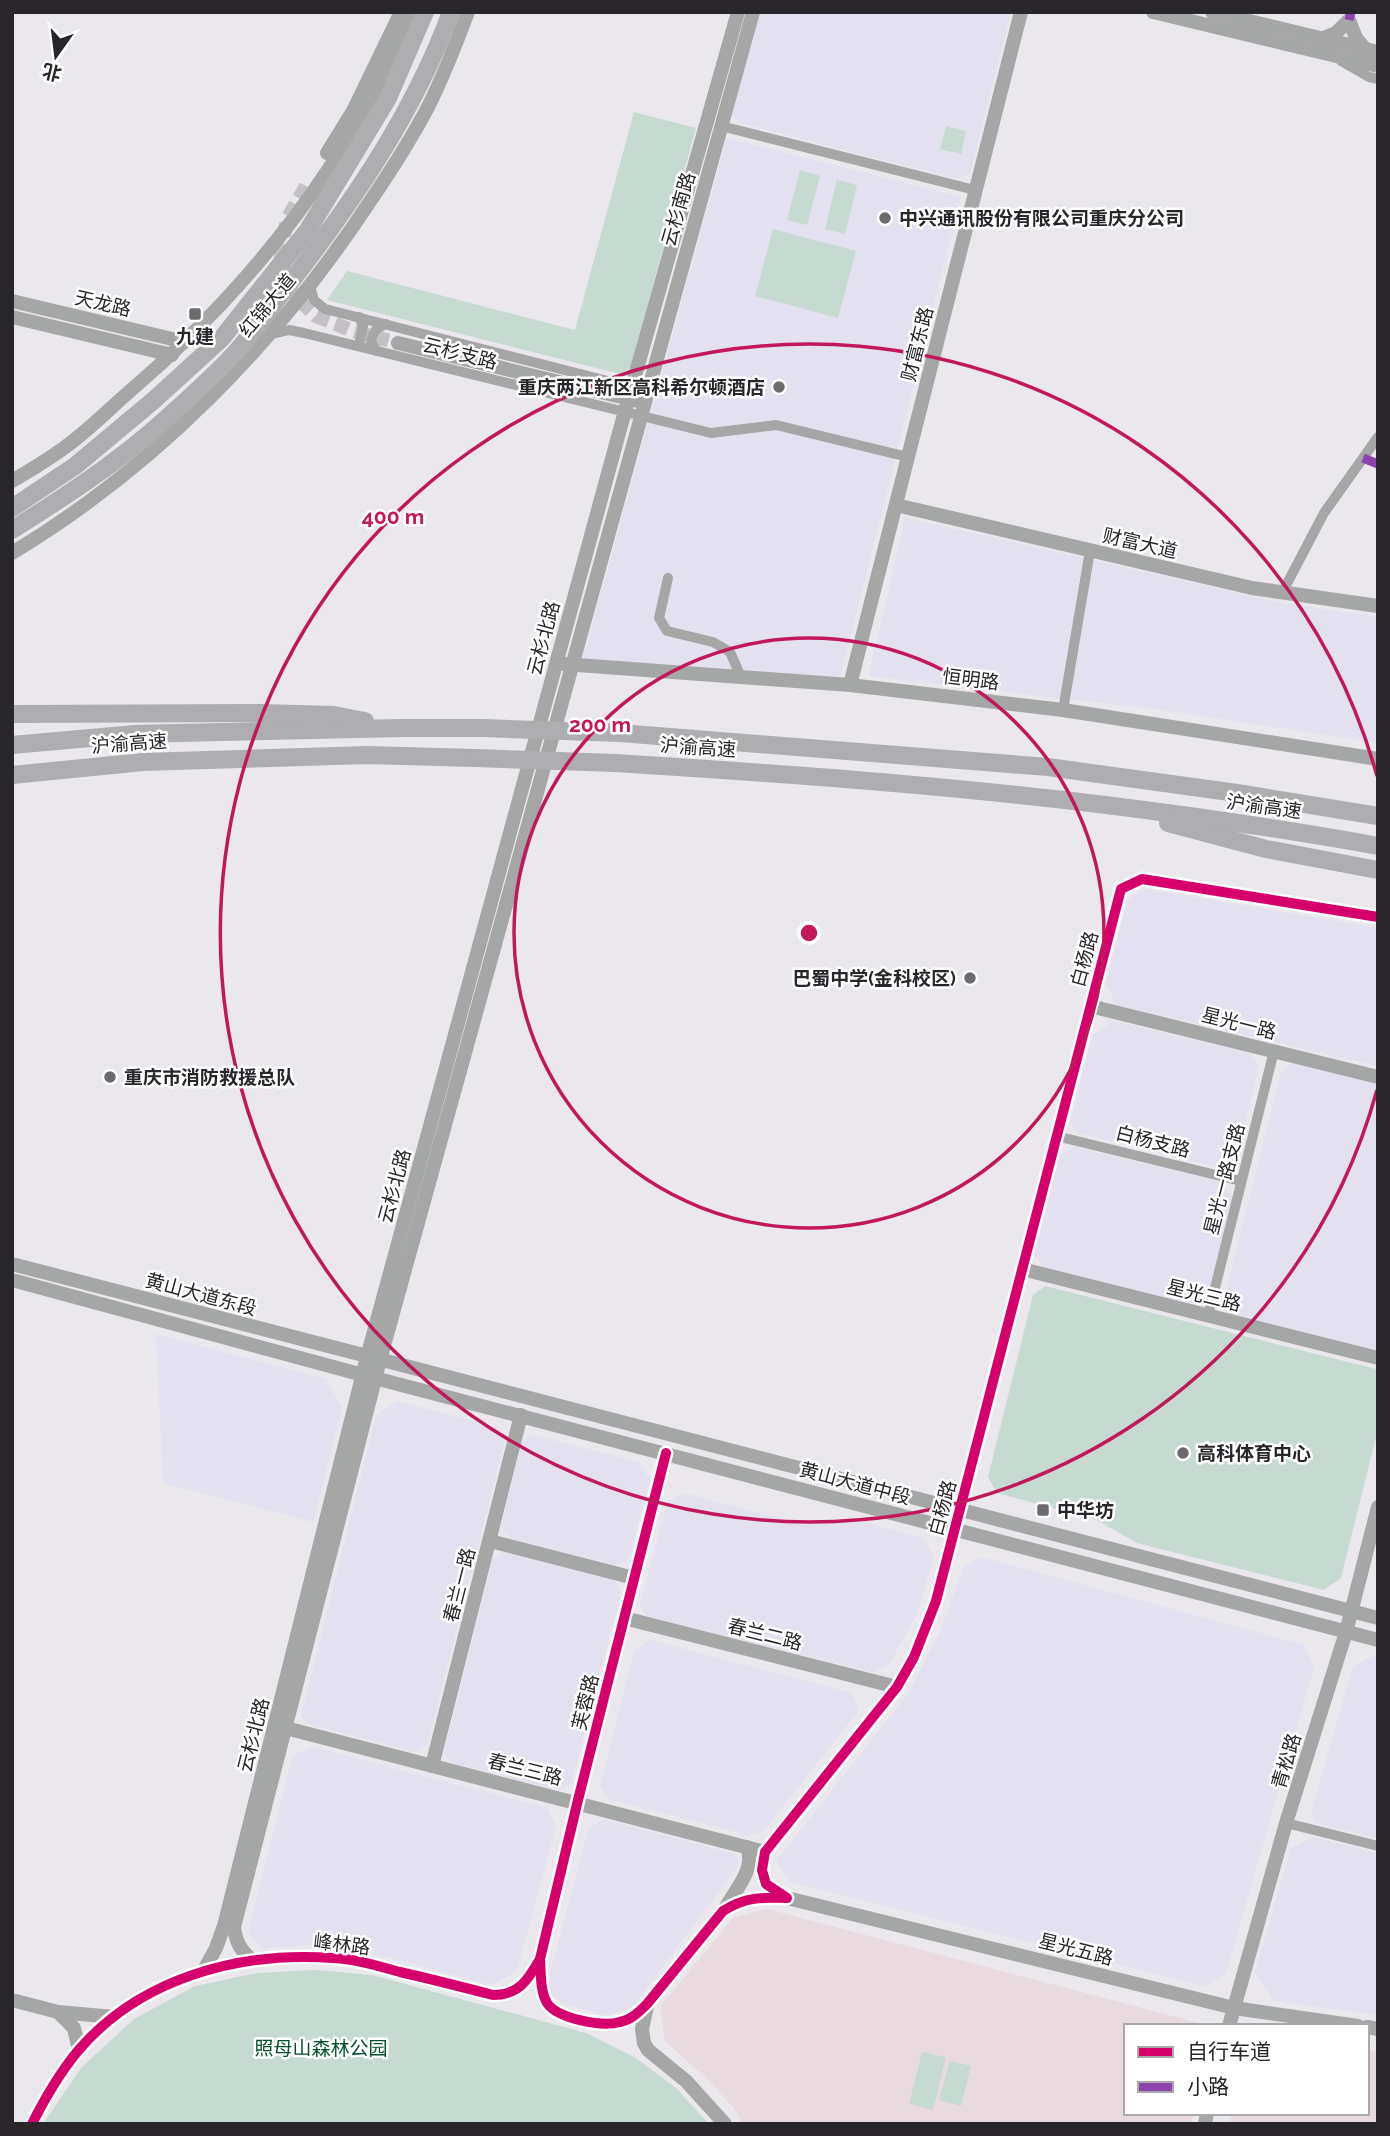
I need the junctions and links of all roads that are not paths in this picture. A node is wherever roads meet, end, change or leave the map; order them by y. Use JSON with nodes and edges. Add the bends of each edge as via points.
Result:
{"nodes":[{"id":1,"x":401,"y":12,"type":"edge"},
{"id":2,"x":411,"y":12,"type":"edge"},
{"id":3,"x":425,"y":12,"type":"edge"},
{"id":4,"x":451,"y":12,"type":"edge"},
{"id":5,"x":468,"y":12,"type":"edge"},
{"id":6,"x":738,"y":12,"type":"edge"},
{"id":7,"x":752,"y":12,"type":"edge"},
{"id":8,"x":1021,"y":12,"type":"edge"},
{"id":9,"x":1153,"y":12,"type":"edge"},
{"id":10,"x":1212,"y":12,"type":"edge"},
{"id":11,"x":1350,"y":16,"type":"edge"},
{"id":12,"x":1321,"y":39,"type":"junction"},
{"id":13,"x":1372,"y":51,"type":"edge"},
{"id":14,"x":1328,"y":54,"type":"junction"},
{"id":15,"x":1378,"y":66,"type":"edge"},
{"id":16,"x":1378,"y":79,"type":"edge"},
{"id":17,"x":721,"y":126,"type":"junction"},
{"id":18,"x":306,"y":186,"type":"tunnel mouth"},
{"id":19,"x":975,"y":190,"type":"junction"},
{"id":20,"x":310,"y":286,"type":"junction"},
{"id":21,"x":12,"y":301,"type":"edge"},
{"id":22,"x":12,"y":317,"type":"edge"},
{"id":23,"x":359,"y":317,"type":"junction"},
{"id":24,"x":387,"y":324,"type":"junction"},
{"id":25,"x":272,"y":334,"type":"junction"},
{"id":26,"x":185,"y":342,"type":"junction"},
{"id":27,"x":398,"y":343,"type":"tunnel mouth"},
{"id":28,"x":359,"y":346,"type":"junction"},
{"id":29,"x":377,"y":351,"type":"junction"},
{"id":30,"x":172,"y":355,"type":"junction"},
{"id":31,"x":629,"y":399,"type":"junction"},
{"id":32,"x":644,"y":403,"type":"junction"},
{"id":33,"x":1378,"y":437,"type":"edge"},
{"id":34,"x":908,"y":457,"type":"junction"},
{"id":35,"x":12,"y":481,"type":"edge"},
{"id":36,"x":896,"y":505,"type":"junction"},
{"id":37,"x":12,"y":508,"type":"edge"},
{"id":38,"x":12,"y":530,"type":"edge"},
{"id":39,"x":1090,"y":551,"type":"junction"},
{"id":40,"x":12,"y":553,"type":"edge"},
{"id":41,"x":668,"y":578,"type":"dead end"},
{"id":42,"x":1282,"y":593,"type":"junction"},
{"id":43,"x":1378,"y":606,"type":"edge"},
{"id":44,"x":563,"y":664,"type":"junction"},
{"id":45,"x":741,"y":677,"type":"junction"},
{"id":46,"x":850,"y":685,"type":"junction"},
{"id":47,"x":1063,"y":710,"type":"junction"},
{"id":48,"x":12,"y":716,"type":"edge"},
{"id":49,"x":403,"y":728,"type":"junction"},
{"id":50,"x":12,"y":746,"type":"edge"},
{"id":51,"x":1378,"y":759,"type":"edge"},
{"id":52,"x":12,"y":775,"type":"edge"},
{"id":53,"x":1090,"y":802,"type":"junction"},
{"id":54,"x":1378,"y":816,"type":"edge"},
{"id":55,"x":1378,"y":846,"type":"edge"},
{"id":56,"x":1378,"y":870,"type":"edge"},
{"id":57,"x":1378,"y":917,"type":"edge"},
{"id":58,"x":1090,"y":1006,"type":"junction"},
{"id":59,"x":1274,"y":1051,"type":"junction"},
{"id":60,"x":1378,"y":1077,"type":"edge"},
{"id":61,"x":1056,"y":1136,"type":"junction"},
{"id":62,"x":1241,"y":1181,"type":"junction"},
{"id":63,"x":12,"y":1264,"type":"edge"},
{"id":64,"x":1022,"y":1269,"type":"junction"},
{"id":65,"x":12,"y":1280,"type":"edge"},
{"id":66,"x":1208,"y":1316,"type":"junction"},
{"id":67,"x":374,"y":1358,"type":"junction"},
{"id":68,"x":1378,"y":1358,"type":"edge"},
{"id":69,"x":369,"y":1376,"type":"junction"},
{"id":70,"x":521,"y":1415,"type":"junction"},
{"id":71,"x":666,"y":1453,"type":"junction"},
{"id":72,"x":1378,"y":1507,"type":"edge"},
{"id":73,"x":960,"y":1510,"type":"junction"},
{"id":74,"x":955,"y":1528,"type":"junction"},
{"id":75,"x":490,"y":1541,"type":"junction"},
{"id":76,"x":634,"y":1578,"type":"junction"},
{"id":77,"x":1352,"y":1611,"type":"junction"},
{"id":78,"x":624,"y":1618,"type":"junction"},
{"id":79,"x":1378,"y":1618,"type":"edge"},
{"id":80,"x":1346,"y":1632,"type":"junction"},
{"id":81,"x":1378,"y":1640,"type":"edge"},
{"id":82,"x":897,"y":1687,"type":"junction"},
{"id":83,"x":280,"y":1727,"type":"junction"},
{"id":84,"x":432,"y":1766,"type":"junction"},
{"id":85,"x":577,"y":1802,"type":"junction"},
{"id":86,"x":1286,"y":1823,"type":"junction"},
{"id":87,"x":1378,"y":1846,"type":"edge"},
{"id":88,"x":747,"y":1847,"type":"junction"},
{"id":89,"x":765,"y":1852,"type":"junction"},
{"id":90,"x":787,"y":1898,"type":"junction"},
{"id":91,"x":723,"y":1911,"type":"junction"},
{"id":92,"x":540,"y":1959,"type":"junction"},
{"id":93,"x":252,"y":1960,"type":"junction"},
{"id":94,"x":204,"y":1970,"type":"junction"},
{"id":95,"x":12,"y":2000,"type":"edge"},
{"id":96,"x":648,"y":2004,"type":"junction"},
{"id":97,"x":1234,"y":2008,"type":"junction"},
{"id":98,"x":58,"y":2012,"type":"junction"},
{"id":99,"x":114,"y":2017,"type":"junction"},
{"id":100,"x":1230,"y":2024,"type":"edge"},
{"id":101,"x":1344,"y":2024,"type":"edge"},
{"id":102,"x":79,"y":2050,"type":"junction"},
{"id":103,"x":32,"y":2124,"type":"edge"},
{"id":104,"x":725,"y":2124,"type":"edge"}],
"edges":[{"from":1,"to":18,"type":"street","via":[[353,111]]},
{"from":2,"to":26,"type":"street","name":"红锦大道","via":[[357,124],[294,220]]},
{"from":3,"to":37,"type":"highway","name":"红锦大道","via":[[388,97],[349,165],[308,230],[222,338],[75,466]]},
{"from":4,"to":38,"type":"highway","name":"红锦大道","via":[[407,109],[368,174],[323,241],[236,352],[165,420],[94,477]]},
{"from":5,"to":20,"type":"street","name":"红锦大道","via":[[434,95],[402,152]]},
{"from":6,"to":31,"type":"street","name":"云杉南路"},
{"from":7,"to":17,"type":"street","name":"云杉南路"},
{"from":8,"to":19,"type":"street","name":"财富东路"},
{"from":9,"to":14,"type":"street"},
{"from":10,"to":12,"type":"street"},
{"from":11,"to":12,"type":"street","via":[[1336,33]]},
{"from":11,"to":13,"type":"street","via":[[1352,30]]},
{"from":12,"to":13,"type":"street"},
{"from":14,"to":15,"type":"street"},
{"from":14,"to":16,"type":"street"},
{"from":17,"to":19,"type":"street"},
{"from":17,"to":32,"type":"street","name":"云杉南路"},
{"from":19,"to":34,"type":"street","name":"财富东路"},
{"from":20,"to":23,"type":"street","name":"云杉支路","via":[[314,300],[325,309]]},
{"from":20,"to":25,"type":"street","name":"红锦大道"},
{"from":21,"to":26,"type":"street","name":"天龙路"},
{"from":22,"to":30,"type":"street","name":"天龙路"},
{"from":23,"to":24,"type":"street","name":"云杉支路"},
{"from":23,"to":28,"type":"street","via":[[363,326]]},
{"from":24,"to":29,"type":"street","via":[[372,334]]},
{"from":24,"to":31,"type":"street","name":"云杉支路"},
{"from":25,"to":28,"type":"street","name":"云杉支路","via":[[289,330]]},
{"from":25,"to":40,"type":"street","name":"红锦大道","via":[[134,467]]},
{"from":26,"to":30,"type":"street","name":"红锦大道"},
{"from":27,"to":31,"type":"street"},
{"from":28,"to":29,"type":"street","name":"云杉支路"},
{"from":29,"to":31,"type":"street","name":"云杉支路"},
{"from":30,"to":35,"type":"street","name":"红锦大道","via":[[63,449]]},
{"from":31,"to":32,"type":"street"},
{"from":31,"to":44,"type":"street","name":"云杉北路"},
{"from":32,"to":34,"type":"street","via":[[711,433],[776,425]]},
{"from":32,"to":44,"type":"street","name":"云杉北路"},
{"from":33,"to":42,"type":"street","via":[[1324,513]]},
{"from":34,"to":36,"type":"street","name":"财富东路"},
{"from":36,"to":39,"type":"street","name":"财富大道"},
{"from":36,"to":46,"type":"street","name":"财富东路"},
{"from":39,"to":42,"type":"street","name":"财富大道"},
{"from":39,"to":47,"type":"street"},
{"from":41,"to":45,"type":"street","via":[[659,618],[667,631],[713,642],[730,652]]},
{"from":42,"to":43,"type":"street","name":"财富大道"},
{"from":44,"to":45,"type":"street","name":"恒明路"},
{"from":44,"to":67,"type":"street","name":"云杉北路"},
{"from":45,"to":46,"type":"street","name":"恒明路"},
{"from":46,"to":47,"type":"street","name":"恒明路"},
{"from":47,"to":51,"type":"street","name":"恒明路"},
{"from":48,"to":49,"type":"highway","via":[[334,715]]},
{"from":49,"to":50,"type":"highway","name":"沪渝高速","via":[[135,734]]},
{"from":49,"to":54,"type":"highway","name":"沪渝高速","bridge":true,"via":[[620,733],[1048,767]]},
{"from":52,"to":53,"type":"highway","name":"沪渝高速","bridge":true,"via":[[157,761],[367,755],[766,772]]},
{"from":53,"to":55,"type":"highway","name":"沪渝高速"},
{"from":53,"to":56,"type":"highway","via":[[1266,849]]},
{"from":57,"to":58,"type":"street","name":"白杨路","via":[[1142,879],[1121,889]]},
{"from":58,"to":59,"type":"street","name":"星光一路"},
{"from":58,"to":61,"type":"street","name":"白杨路"},
{"from":59,"to":60,"type":"street","name":"星光一路"},
{"from":59,"to":62,"type":"street","name":"星光一路支路"},
{"from":61,"to":62,"type":"street","name":"白杨支路"},
{"from":61,"to":64,"type":"street","name":"白杨路"},
{"from":62,"to":66,"type":"street","name":"星光一路支路"},
{"from":63,"to":67,"type":"street","name":"黄山大道东段"},
{"from":64,"to":66,"type":"street","name":"星光三路"},
{"from":64,"to":73,"type":"street","name":"白杨路"},
{"from":65,"to":69,"type":"street","name":"黄山大道东段"},
{"from":66,"to":68,"type":"street","name":"星光三路"},
{"from":67,"to":69,"type":"street","name":"云杉北路"},
{"from":67,"to":73,"type":"street","name":"黄山大道中段"},
{"from":69,"to":70,"type":"street","name":"黄山大道中段"},
{"from":69,"to":83,"type":"street","name":"云杉北路"},
{"from":70,"to":71,"type":"street","name":"黄山大道中段"},
{"from":70,"to":75,"type":"street","name":"春兰一路"},
{"from":71,"to":74,"type":"street","name":"黄山大道中段"},
{"from":71,"to":76,"type":"street","name":"芙蓉路"},
{"from":72,"to":77,"type":"street","name":"青松路"},
{"from":73,"to":74,"type":"street","name":"白杨路"},
{"from":73,"to":77,"type":"street","name":"黄山大道中段"},
{"from":74,"to":80,"type":"street","name":"黄山大道中段"},
{"from":74,"to":82,"type":"street","name":"白杨路","via":[[928,1624]]},
{"from":75,"to":76,"type":"street"},
{"from":75,"to":84,"type":"street","name":"春兰一路"},
{"from":76,"to":78,"type":"street","name":"芙蓉路"},
{"from":77,"to":79,"type":"street","name":"黄山大道中段"},
{"from":77,"to":80,"type":"street","name":"青松路"},
{"from":78,"to":82,"type":"street","name":"春兰二路"},
{"from":78,"to":85,"type":"street","name":"芙蓉路"},
{"from":80,"to":81,"type":"street","name":"黄山大道中段"},
{"from":80,"to":86,"type":"street","name":"青松路"},
{"from":82,"to":89,"type":"street","name":"白杨路"},
{"from":83,"to":84,"type":"street","name":"春兰三路"},
{"from":83,"to":93,"type":"street","name":"云杉北路","via":[[234,1927],[242,1952]]},
{"from":83,"to":94,"type":"street","name":"云杉北路","via":[[224,1926]]},
{"from":84,"to":85,"type":"street","name":"春兰三路"},
{"from":85,"to":88,"type":"street","name":"春兰三路"},
{"from":85,"to":92,"type":"street","name":"芙蓉路"},
{"from":86,"to":87,"type":"street"},
{"from":86,"to":97,"type":"street","name":"青松路"},
{"from":88,"to":89,"type":"street","name":"春兰三路"},
{"from":88,"to":91,"type":"street","via":[[749,1867]]},
{"from":89,"to":90,"type":"street","via":[[762,1870],[766,1884]]},
{"from":90,"to":91,"type":"street","via":[[739,1901]]},
{"from":90,"to":97,"type":"street","name":"星光五路"},
{"from":91,"to":96,"type":"street"},
{"from":92,"to":93,"type":"street","name":"峰林路","via":[[526,1983],[503,1995],[360,1961]]},
{"from":92,"to":96,"type":"street","via":[[544,1995],[560,2013],[611,2024],[629,2019]]},
{"from":93,"to":94,"type":"street","name":"峰林路"},
{"from":94,"to":99,"type":"street","name":"峰林路","via":[[151,1993]]},
{"from":95,"to":98,"type":"street"},
{"from":96,"to":104,"type":"street","via":[[642,2029],[648,2050],[686,2081]]},
{"from":97,"to":100,"type":"street","name":"青松路"},
{"from":97,"to":101,"type":"street","name":"星光五路"},
{"from":98,"to":99,"type":"street"},
{"from":98,"to":102,"type":"street","via":[[74,2028]]},
{"from":99,"to":102,"type":"street","name":"峰林路"},
{"from":102,"to":103,"type":"street","name":"峰林路","via":[[51,2087]]}]}
